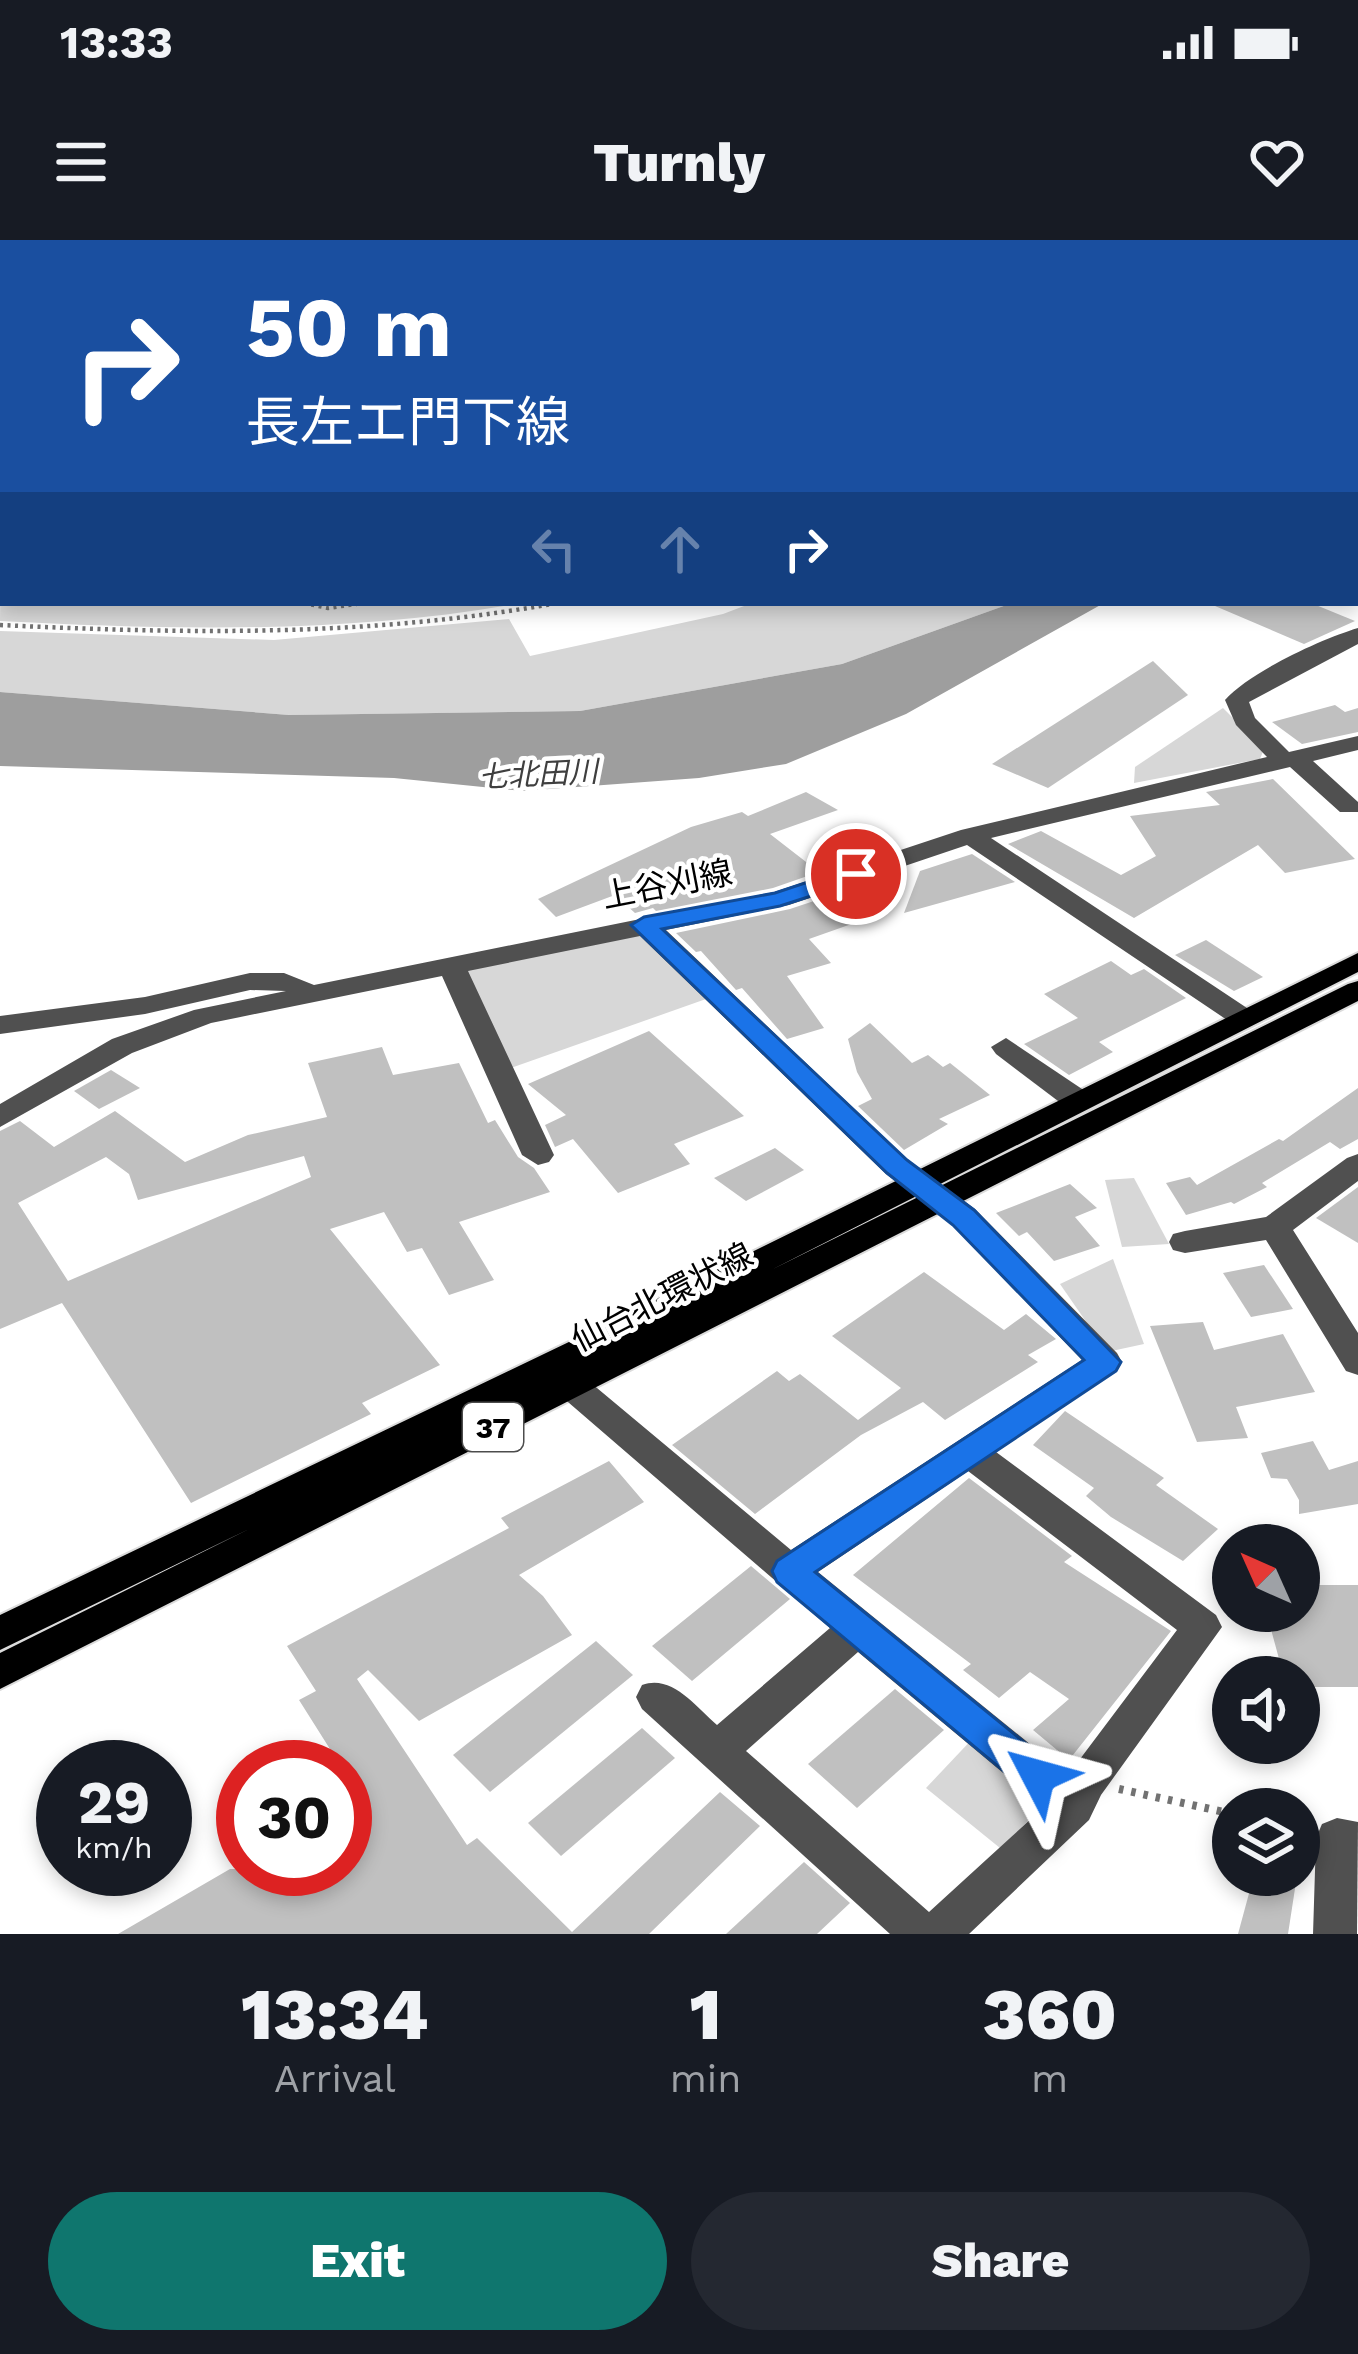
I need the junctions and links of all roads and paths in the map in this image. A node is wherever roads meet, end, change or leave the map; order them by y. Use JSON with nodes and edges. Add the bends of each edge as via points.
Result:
{"nodes":[{"id":1,"x":536,"y":606,"type":"edge"},
{"id":2,"x":0,"y":625,"type":"edge"},
{"id":3,"x":1358,"y":635,"type":"edge"},
{"id":4,"x":1358,"y":743,"type":"edge"},
{"id":5,"x":1290,"y":759,"type":"junction"},
{"id":6,"x":1349,"y":806,"type":"dead end"},
{"id":7,"x":970,"y":835,"type":"junction"},
{"id":8,"x":644,"y":925,"type":"junction"},
{"id":9,"x":1358,"y":961,"type":"edge"},
{"id":10,"x":451,"y":963,"type":"junction"},
{"id":11,"x":314,"y":990,"type":"junction"},
{"id":12,"x":1358,"y":990,"type":"edge"},
{"id":13,"x":1243,"y":1018,"type":"junction"},
{"id":14,"x":0,"y":1024,"type":"edge"},
{"id":15,"x":1006,"y":1047,"type":"dead end"},
{"id":16,"x":1077,"y":1100,"type":"junction"},
{"id":17,"x":0,"y":1117,"type":"edge"},
{"id":18,"x":538,"y":1155,"type":"dead end"},
{"id":19,"x":1358,"y":1165,"type":"edge"},
{"id":20,"x":928,"y":1189,"type":"junction"},
{"id":21,"x":1275,"y":1227,"type":"junction"},
{"id":22,"x":1185,"y":1241,"type":"dead end"},
{"id":23,"x":1358,"y":1362,"type":"edge"},
{"id":24,"x":573,"y":1387,"type":"junction"},
{"id":25,"x":968,"y":1450,"type":"junction"},
{"id":26,"x":789,"y":1571,"type":"junction"},
{"id":27,"x":858,"y":1628,"type":"junction"},
{"id":28,"x":0,"y":1633,"type":"edge"},
{"id":29,"x":0,"y":1672,"type":"edge"},
{"id":30,"x":656,"y":1697,"type":"dead end"},
{"id":31,"x":717,"y":1751,"type":"junction"},
{"id":32,"x":1080,"y":1794,"type":"junction"},
{"id":33,"x":1212,"y":1811,"type":"edge"},
{"id":34,"x":1358,"y":1842,"type":"edge"},
{"id":35,"x":922,"y":1934,"type":"edge"},
{"id":36,"x":937,"y":1934,"type":"edge"},
{"id":37,"x":1335,"y":1934,"type":"edge"}],
"edges":[{"from":1,"to":2,"type":"path","via":[[293,634]]},
{"from":3,"to":5,"type":"street","via":[[1237,700],[1244,719]]},
{"from":4,"to":5,"type":"street","name":"上谷刈線"},
{"from":5,"to":6,"type":"street"},
{"from":5,"to":7,"type":"street","name":"上谷刈線"},
{"from":7,"to":8,"type":"street","name":"上谷刈線","via":[[780,899]]},
{"from":7,"to":13,"type":"street"},
{"from":8,"to":10,"type":"street","name":"上谷刈線"},
{"from":8,"to":20,"type":"street"},
{"from":9,"to":13,"type":"main road","name":"仙台北環状線","number":"37"},
{"from":10,"to":11,"type":"street","name":"上谷刈線"},
{"from":10,"to":18,"type":"street"},
{"from":11,"to":14,"type":"street","via":[[255,980],[166,1002]]},
{"from":11,"to":17,"type":"street","name":"上谷刈線","via":[[145,1035]]},
{"from":12,"to":20,"type":"main road","name":"仙台北環状線","number":"37"},
{"from":13,"to":16,"type":"main road","name":"仙台北環状線","number":"37"},
{"from":15,"to":16,"type":"street"},
{"from":16,"to":20,"type":"main road","name":"仙台北環状線","number":"37"},
{"from":19,"to":21,"type":"street"},
{"from":20,"to":24,"type":"main road","name":"仙台北環状線","number":"37"},
{"from":20,"to":25,"type":"street","via":[[1105,1362]]},
{"from":20,"to":28,"type":"main road","name":"仙台北環状線","number":"37"},
{"from":21,"to":22,"type":"street"},
{"from":21,"to":23,"type":"street"},
{"from":24,"to":26,"type":"street"},
{"from":24,"to":29,"type":"main road","name":"仙台北環状線","number":"37"},
{"from":25,"to":26,"type":"street"},
{"from":25,"to":32,"type":"street","via":[[1202,1627]]},
{"from":26,"to":27,"type":"street"},
{"from":27,"to":31,"type":"street"},
{"from":27,"to":32,"type":"street"},
{"from":30,"to":31,"type":"street"},
{"from":31,"to":35,"type":"street"},
{"from":32,"to":33,"type":"path"},
{"from":32,"to":36,"type":"street"},
{"from":34,"to":37,"type":"street","via":[[1337,1838]]}]}
